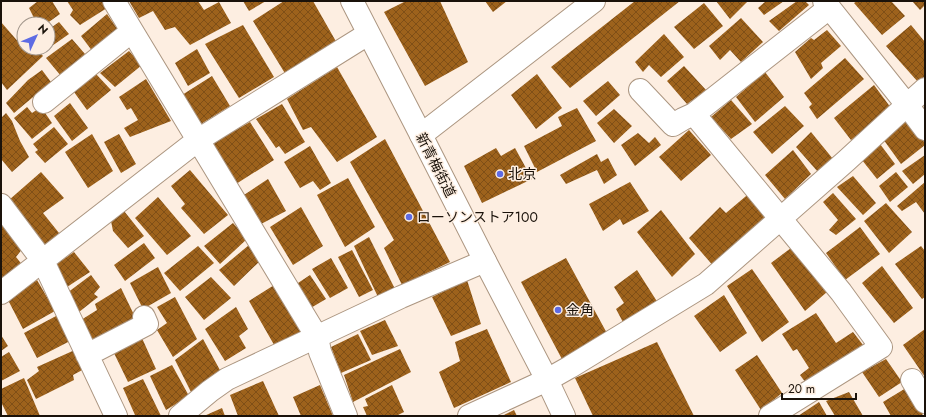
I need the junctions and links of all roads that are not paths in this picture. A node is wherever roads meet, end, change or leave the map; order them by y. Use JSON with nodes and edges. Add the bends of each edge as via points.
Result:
{"nodes":[{"id":1,"x":114,"y":1,"type":"edge"},
{"id":2,"x":352,"y":1,"type":"edge"},
{"id":3,"x":594,"y":1,"type":"edge"},
{"id":4,"x":827,"y":4,"type":"edge"},
{"id":5,"x":132,"y":31,"type":"junction"},
{"id":6,"x":368,"y":34,"type":"junction"},
{"id":7,"x":925,"y":89,"type":"edge"},
{"id":8,"x":640,"y":90,"type":"dead end"},
{"id":9,"x":44,"y":102,"type":"dead end"},
{"id":10,"x":907,"y":105,"type":"junction"},
{"id":11,"x":694,"y":114,"type":"junction"},
{"id":12,"x":925,"y":129,"type":"edge"},
{"id":13,"x":421,"y":135,"type":"junction"},
{"id":14,"x":198,"y":140,"type":"junction"},
{"id":15,"x":1,"y":204,"type":"edge"},
{"id":16,"x":780,"y":218,"type":"junction"},
{"id":17,"x":43,"y":261,"type":"junction"},
{"id":18,"x":485,"y":261,"type":"junction"},
{"id":19,"x":1,"y":293,"type":"edge"},
{"id":20,"x":144,"y":317,"type":"dead end"},
{"id":21,"x":317,"y":337,"type":"junction"},
{"id":22,"x":87,"y":355,"type":"junction"},
{"id":23,"x":547,"y":380,"type":"junction"},
{"id":24,"x":912,"y":380,"type":"dead end"},
{"id":25,"x":925,"y":402,"type":"edge"},
{"id":26,"x":116,"y":416,"type":"edge"},
{"id":27,"x":180,"y":416,"type":"edge"},
{"id":28,"x":346,"y":416,"type":"edge"},
{"id":29,"x":469,"y":416,"type":"edge"},
{"id":30,"x":564,"y":416,"type":"edge"},
{"id":31,"x":770,"y":416,"type":"edge"}],
"edges":[{"from":1,"to":5,"type":"street"},
{"from":2,"to":6,"type":"street","name":"新青梅街道"},
{"from":3,"to":13,"type":"street"},
{"from":4,"to":10,"type":"street"},
{"from":4,"to":11,"type":"street"},
{"from":5,"to":9,"type":"street"},
{"from":5,"to":14,"type":"street"},
{"from":6,"to":13,"type":"street","name":"新青梅街道"},
{"from":6,"to":14,"type":"street"},
{"from":7,"to":10,"type":"street"},
{"from":8,"to":11,"type":"street","via":[[673,125]]},
{"from":10,"to":12,"type":"street"},
{"from":10,"to":16,"type":"street"},
{"from":11,"to":16,"type":"street"},
{"from":13,"to":18,"type":"street","name":"新青梅街道"},
{"from":14,"to":17,"type":"street"},
{"from":14,"to":21,"type":"street"},
{"from":15,"to":17,"type":"street"},
{"from":16,"to":23,"type":"street","via":[[706,284]]},
{"from":16,"to":31,"type":"street","via":[[882,346]]},
{"from":17,"to":19,"type":"street"},
{"from":17,"to":22,"type":"street"},
{"from":18,"to":21,"type":"street"},
{"from":18,"to":23,"type":"street","name":"新青梅街道"},
{"from":20,"to":22,"type":"street","via":[[147,324]]},
{"from":21,"to":27,"type":"street","via":[[227,379]]},
{"from":21,"to":28,"type":"street","via":[[320,352]]},
{"from":22,"to":26,"type":"street"},
{"from":23,"to":29,"type":"street"},
{"from":23,"to":30,"type":"street","name":"新青梅街道"},
{"from":24,"to":25,"type":"street"}]}
